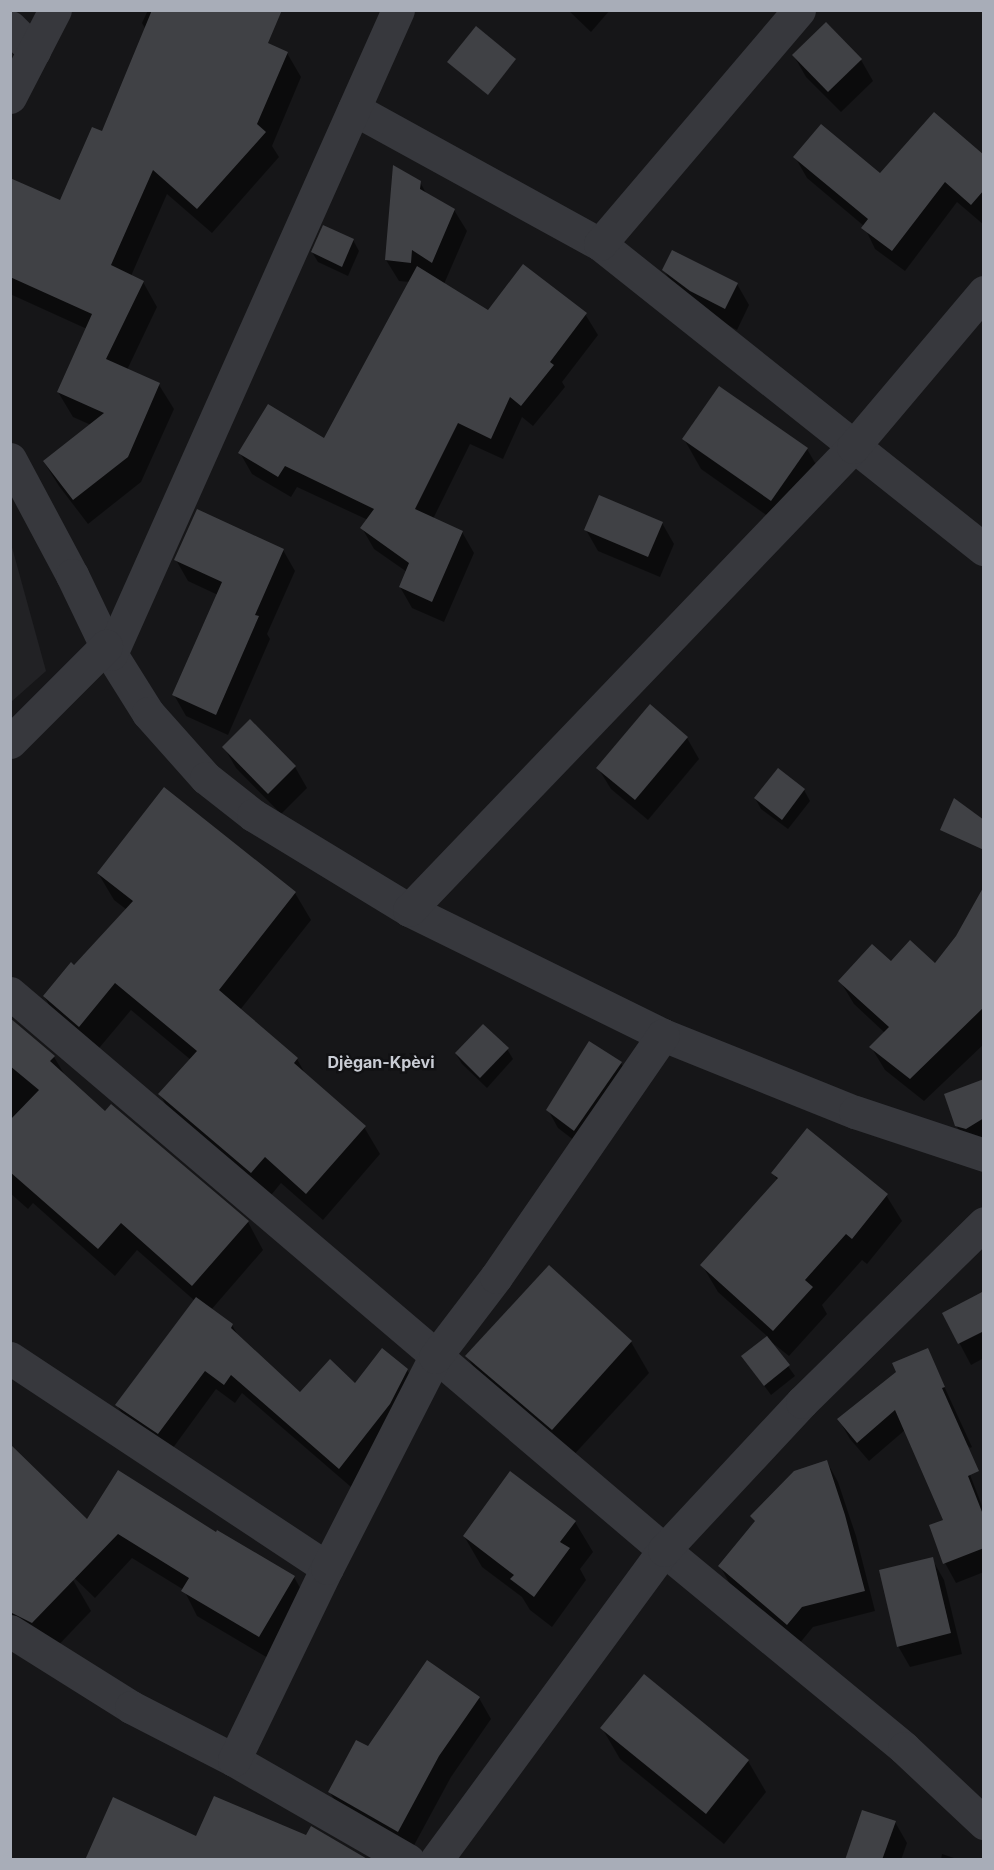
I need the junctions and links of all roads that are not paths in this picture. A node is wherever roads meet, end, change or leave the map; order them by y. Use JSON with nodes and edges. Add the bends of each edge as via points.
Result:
{"nodes":[{"id":1,"x":55,"y":10,"type":"edge"},
{"id":2,"x":398,"y":10,"type":"edge"},
{"id":3,"x":799,"y":10,"type":"edge"},
{"id":4,"x":10,"y":27,"type":"edge"},
{"id":5,"x":34,"y":51,"type":"junction"},
{"id":6,"x":10,"y":98,"type":"edge"},
{"id":7,"x":354,"y":109,"type":"junction"},
{"id":8,"x":600,"y":244,"type":"junction"},
{"id":9,"x":984,"y":292,"type":"edge"},
{"id":10,"x":853,"y":447,"type":"junction"},
{"id":11,"x":10,"y":459,"type":"edge"},
{"id":12,"x":984,"y":549,"type":"edge"},
{"id":13,"x":108,"y":650,"type":"junction"},
{"id":14,"x":10,"y":742,"type":"edge"},
{"id":15,"x":409,"y":910,"type":"junction"},
{"id":16,"x":10,"y":993,"type":"edge"},
{"id":17,"x":663,"y":1035,"type":"junction"},
{"id":18,"x":984,"y":1155,"type":"edge"},
{"id":19,"x":984,"y":1223,"type":"edge"},
{"id":20,"x":435,"y":1357,"type":"junction"},
{"id":21,"x":10,"y":1358,"type":"edge"},
{"id":22,"x":664,"y":1550,"type":"junction"},
{"id":23,"x":327,"y":1568,"type":"junction"},
{"id":24,"x":10,"y":1631,"type":"edge"},
{"id":25,"x":234,"y":1760,"type":"junction"},
{"id":26,"x":984,"y":1823,"type":"edge"},
{"id":27,"x":408,"y":1860,"type":"edge"},
{"id":28,"x":436,"y":1860,"type":"edge"}],
"edges":[{"from":1,"to":5,"type":"street"},
{"from":2,"to":7,"type":"street"},
{"from":3,"to":8,"type":"street"},
{"from":4,"to":5,"type":"street"},
{"from":5,"to":6,"type":"street"},
{"from":7,"to":8,"type":"street"},
{"from":7,"to":13,"type":"street"},
{"from":8,"to":10,"type":"street"},
{"from":9,"to":10,"type":"street"},
{"from":10,"to":12,"type":"street"},
{"from":10,"to":15,"type":"street"},
{"from":11,"to":13,"type":"street"},
{"from":13,"to":14,"type":"street"},
{"from":13,"to":15,"type":"street","via":[[148,713],[206,778],[253,815]]},
{"from":15,"to":17,"type":"street"},
{"from":16,"to":20,"type":"street"},
{"from":17,"to":18,"type":"street","via":[[855,1112]]},
{"from":17,"to":20,"type":"street","via":[[496,1277]]},
{"from":19,"to":22,"type":"street","via":[[802,1402]]},
{"from":20,"to":22,"type":"street"},
{"from":20,"to":23,"type":"street"},
{"from":21,"to":23,"type":"street"},
{"from":22,"to":26,"type":"street","via":[[904,1748]]},
{"from":22,"to":28,"type":"street"},
{"from":23,"to":25,"type":"street"},
{"from":24,"to":25,"type":"street","via":[[130,1707]]},
{"from":25,"to":27,"type":"street"}]}
